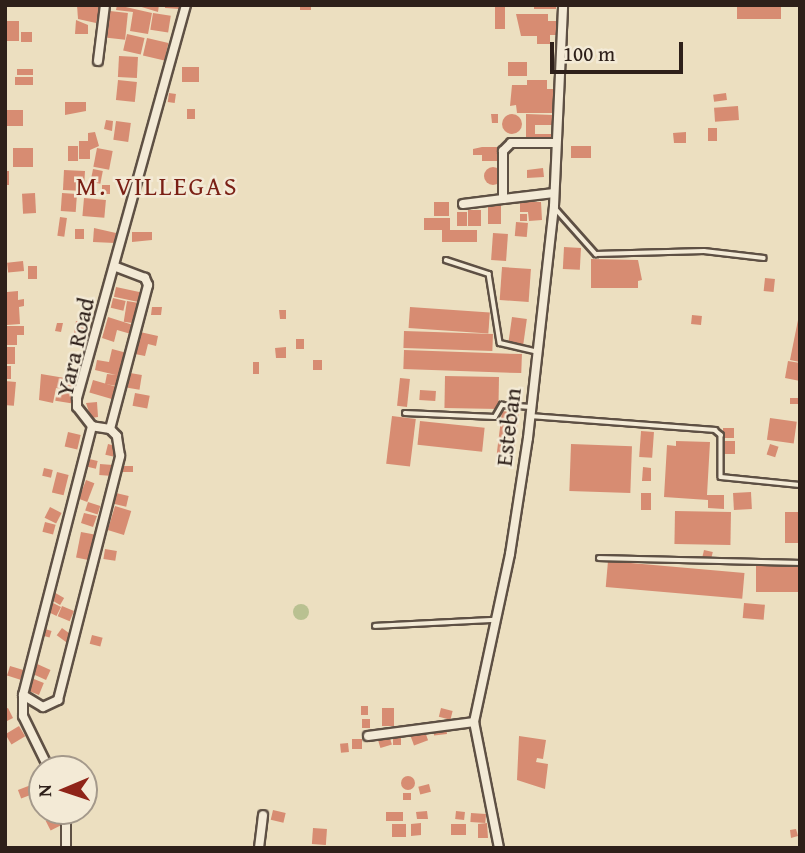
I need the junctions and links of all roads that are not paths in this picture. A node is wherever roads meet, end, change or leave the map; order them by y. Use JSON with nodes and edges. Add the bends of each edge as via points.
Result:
{"nodes":[{"id":1,"x":105,"y":5,"type":"edge"},
{"id":2,"x":186,"y":5,"type":"edge"},
{"id":3,"x":563,"y":5,"type":"edge"},
{"id":4,"x":98,"y":61,"type":"dead end"},
{"id":5,"x":556,"y":143,"type":"junction"},
{"id":6,"x":554,"y":193,"type":"junction"},
{"id":7,"x":503,"y":199,"type":"junction"},
{"id":8,"x":463,"y":204,"type":"dead end"},
{"id":9,"x":554,"y":206,"type":"junction"},
{"id":10,"x":764,"y":258,"type":"dead end"},
{"id":11,"x":446,"y":260,"type":"dead end"},
{"id":12,"x":114,"y":266,"type":"junction"},
{"id":13,"x":536,"y":352,"type":"junction"},
{"id":14,"x":530,"y":411,"type":"junction"},
{"id":15,"x":405,"y":413,"type":"dead end"},
{"id":16,"x":92,"y":426,"type":"junction"},
{"id":17,"x":110,"y":429,"type":"junction"},
{"id":18,"x":800,"y":485,"type":"edge"},
{"id":19,"x":598,"y":558,"type":"dead end"},
{"id":20,"x":800,"y":563,"type":"edge"},
{"id":21,"x":496,"y":620,"type":"junction"},
{"id":22,"x":375,"y":626,"type":"dead end"},
{"id":23,"x":23,"y":695,"type":"junction"},
{"id":24,"x":474,"y":722,"type":"junction"},
{"id":25,"x":368,"y":736,"type":"dead end"},
{"id":26,"x":41,"y":755,"type":"edge"},
{"id":27,"x":263,"y":815,"type":"dead end"},
{"id":28,"x":66,"y":825,"type":"edge"},
{"id":29,"x":66,"y":848,"type":"edge"},
{"id":30,"x":260,"y":848,"type":"edge"},
{"id":31,"x":499,"y":848,"type":"edge"}],
"edges":[{"from":1,"to":4,"type":"street"},
{"from":2,"to":12,"type":"street","name":"Yara Road"},
{"from":3,"to":5,"type":"street","name":"Esteban"},
{"from":5,"to":6,"type":"street","name":"Esteban"},
{"from":5,"to":7,"type":"street","via":[[506,145]]},
{"from":6,"to":7,"type":"street"},
{"from":6,"to":9,"type":"street","name":"Esteban"},
{"from":7,"to":8,"type":"street"},
{"from":9,"to":10,"type":"lane","via":[[596,254],[704,251]]},
{"from":9,"to":13,"type":"street","name":"Esteban"},
{"from":11,"to":13,"type":"lane","via":[[489,274],[500,343]]},
{"from":12,"to":16,"type":"street","name":"Yara Road","via":[[76,402]]},
{"from":12,"to":17,"type":"street","via":[[145,278],[148,285]]},
{"from":13,"to":14,"type":"street","name":"Esteban"},
{"from":14,"to":15,"type":"lane","via":[[502,405],[495,417]]},
{"from":14,"to":18,"type":"lane","via":[[715,430],[721,435],[721,477]]},
{"from":14,"to":21,"type":"street","name":"Esteban"},
{"from":16,"to":17,"type":"street"},
{"from":16,"to":23,"type":"street","name":"Yara Road"},
{"from":17,"to":23,"type":"street","via":[[119,443],[120,456],[58,700],[43,707]]},
{"from":19,"to":20,"type":"lane"},
{"from":21,"to":22,"type":"lane"},
{"from":21,"to":24,"type":"street","name":"Esteban"},
{"from":23,"to":26,"type":"street","via":[[23,716]]},
{"from":24,"to":25,"type":"street"},
{"from":24,"to":31,"type":"street","name":"Esteban"},
{"from":27,"to":30,"type":"street"},
{"from":28,"to":29,"type":"street"}]}
